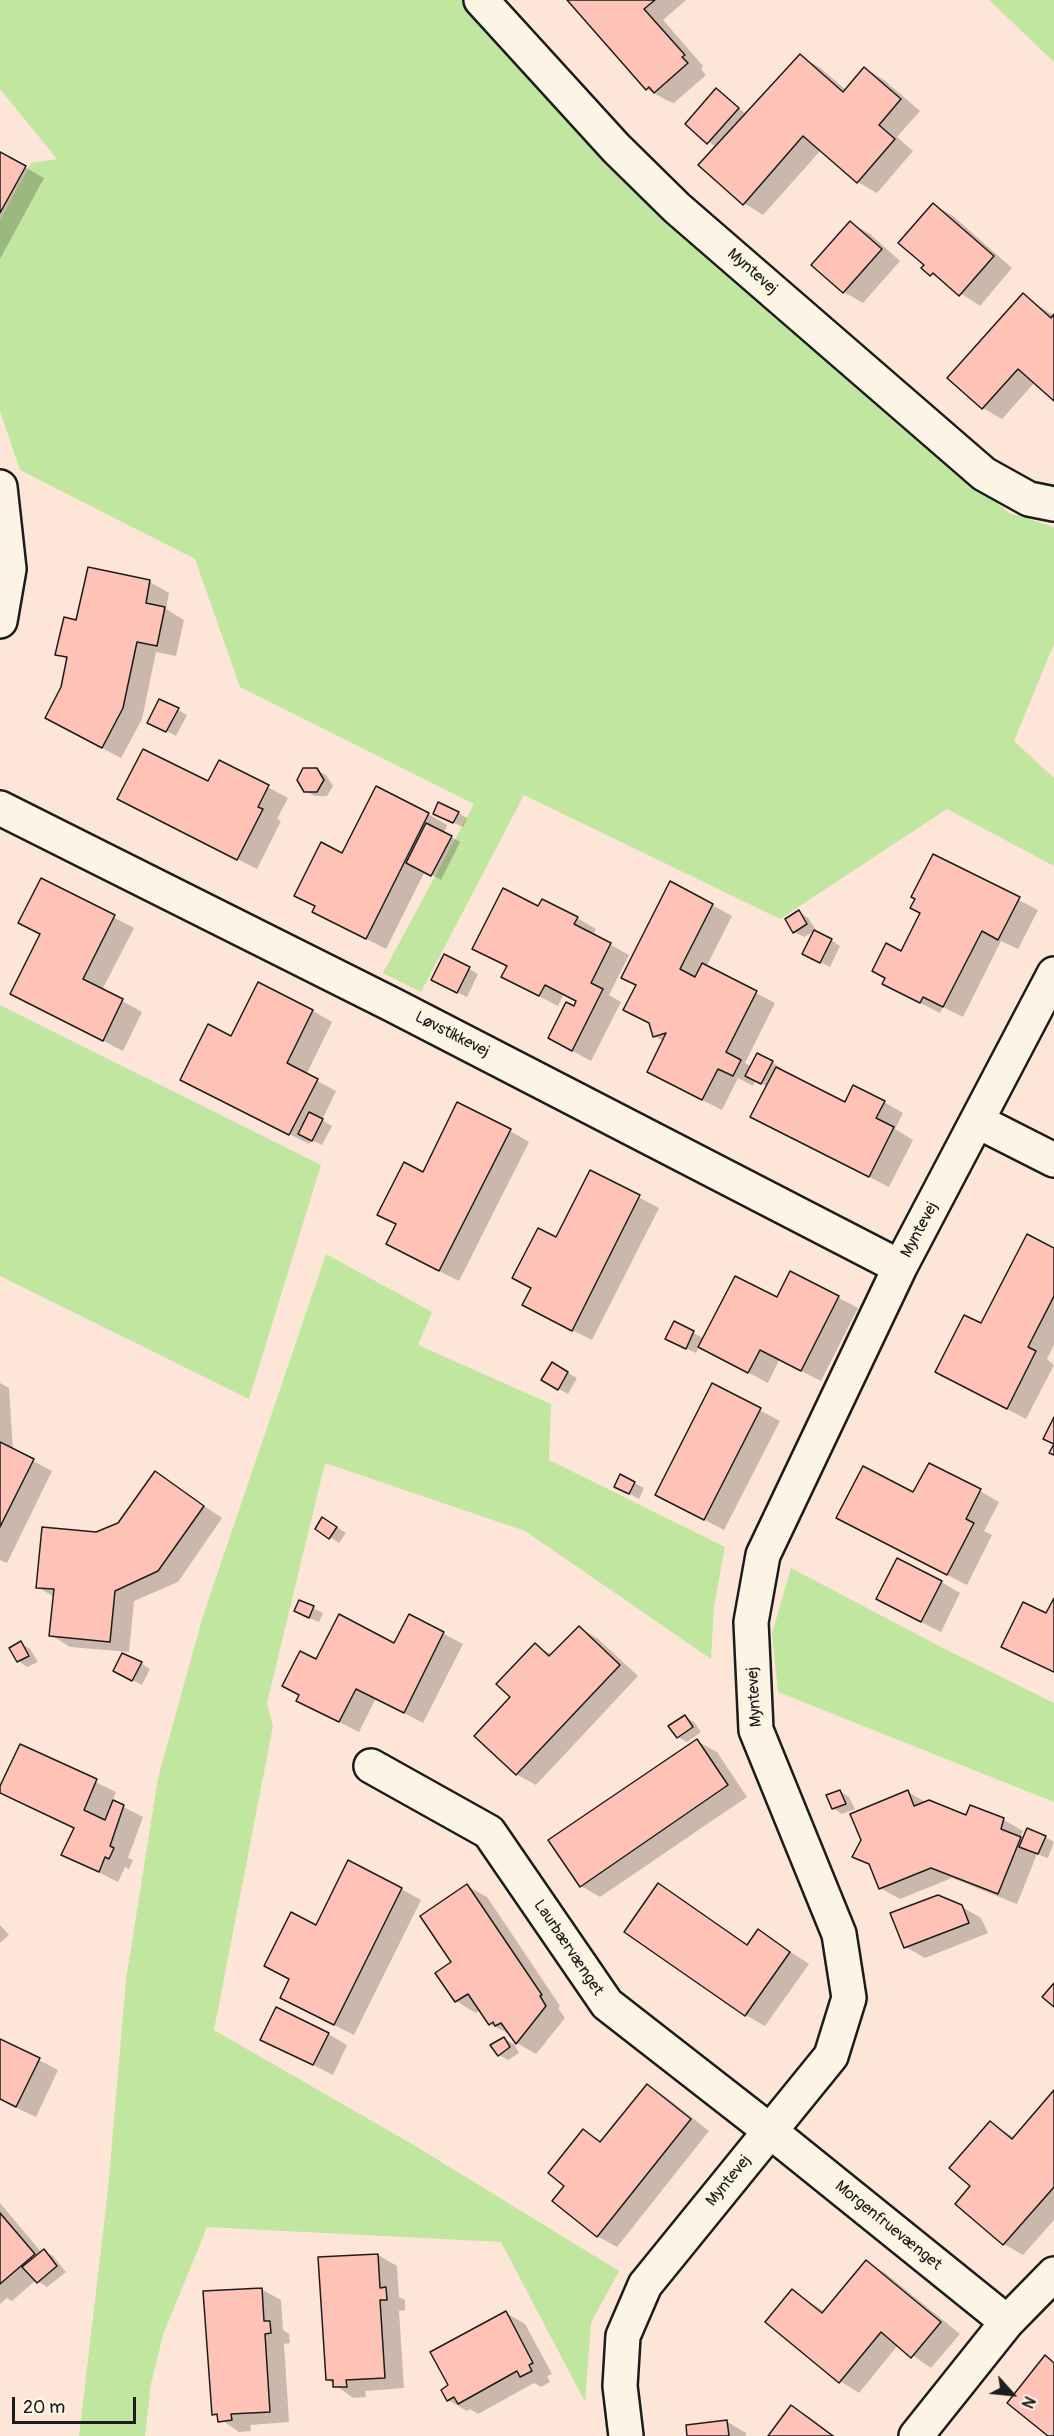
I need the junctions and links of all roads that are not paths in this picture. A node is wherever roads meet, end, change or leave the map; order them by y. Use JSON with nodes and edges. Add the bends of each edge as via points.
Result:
{"nodes":[{"id":1,"x":481,"y":0,"type":"edge"},
{"id":2,"x":0,"y":487,"type":"edge"},
{"id":3,"x":1054,"y":504,"type":"edge"},
{"id":4,"x":0,"y":621,"type":"edge"},
{"id":5,"x":0,"y":808,"type":"edge"},
{"id":6,"x":1054,"y":974,"type":"edge"},
{"id":7,"x":977,"y":1121,"type":"junction"},
{"id":8,"x":1054,"y":1160,"type":"edge"},
{"id":9,"x":900,"y":1267,"type":"junction"},
{"id":10,"x":371,"y":1766,"type":"dead end"},
{"id":11,"x":770,"y":2131,"type":"junction"},
{"id":12,"x":1054,"y":2274,"type":"edge"},
{"id":13,"x":1007,"y":2322,"type":"junction"},
{"id":14,"x":626,"y":2436,"type":"edge"},
{"id":15,"x":916,"y":2436,"type":"edge"}],
"edges":[{"from":1,"to":3,"type":"street","name":"Myntevej","via":[[616,148],[677,208],[984,474],[1029,499]]},
{"from":2,"to":4,"type":"street","via":[[9,568]]},
{"from":5,"to":9,"type":"street","name":"Løvstikkevej","via":[[393,1005]]},
{"from":6,"to":7,"type":"street","name":"Myntevej"},
{"from":7,"to":8,"type":"street"},
{"from":7,"to":9,"type":"street","name":"Myntevej"},
{"from":9,"to":11,"type":"street","name":"Myntevej","via":[[763,1555],[751,1622],[756,1730],[838,1934],[849,1998],[831,2056]]},
{"from":10,"to":11,"type":"street","name":"Laurbærvænget","via":[[489,1832],[607,2004]]},
{"from":11,"to":13,"type":"street","name":"Morgenfruevænget"},
{"from":11,"to":14,"type":"street","name":"Myntevej","via":[[645,2285],[623,2336],[620,2386]]},
{"from":12,"to":13,"type":"street"},
{"from":13,"to":15,"type":"street"}]}
